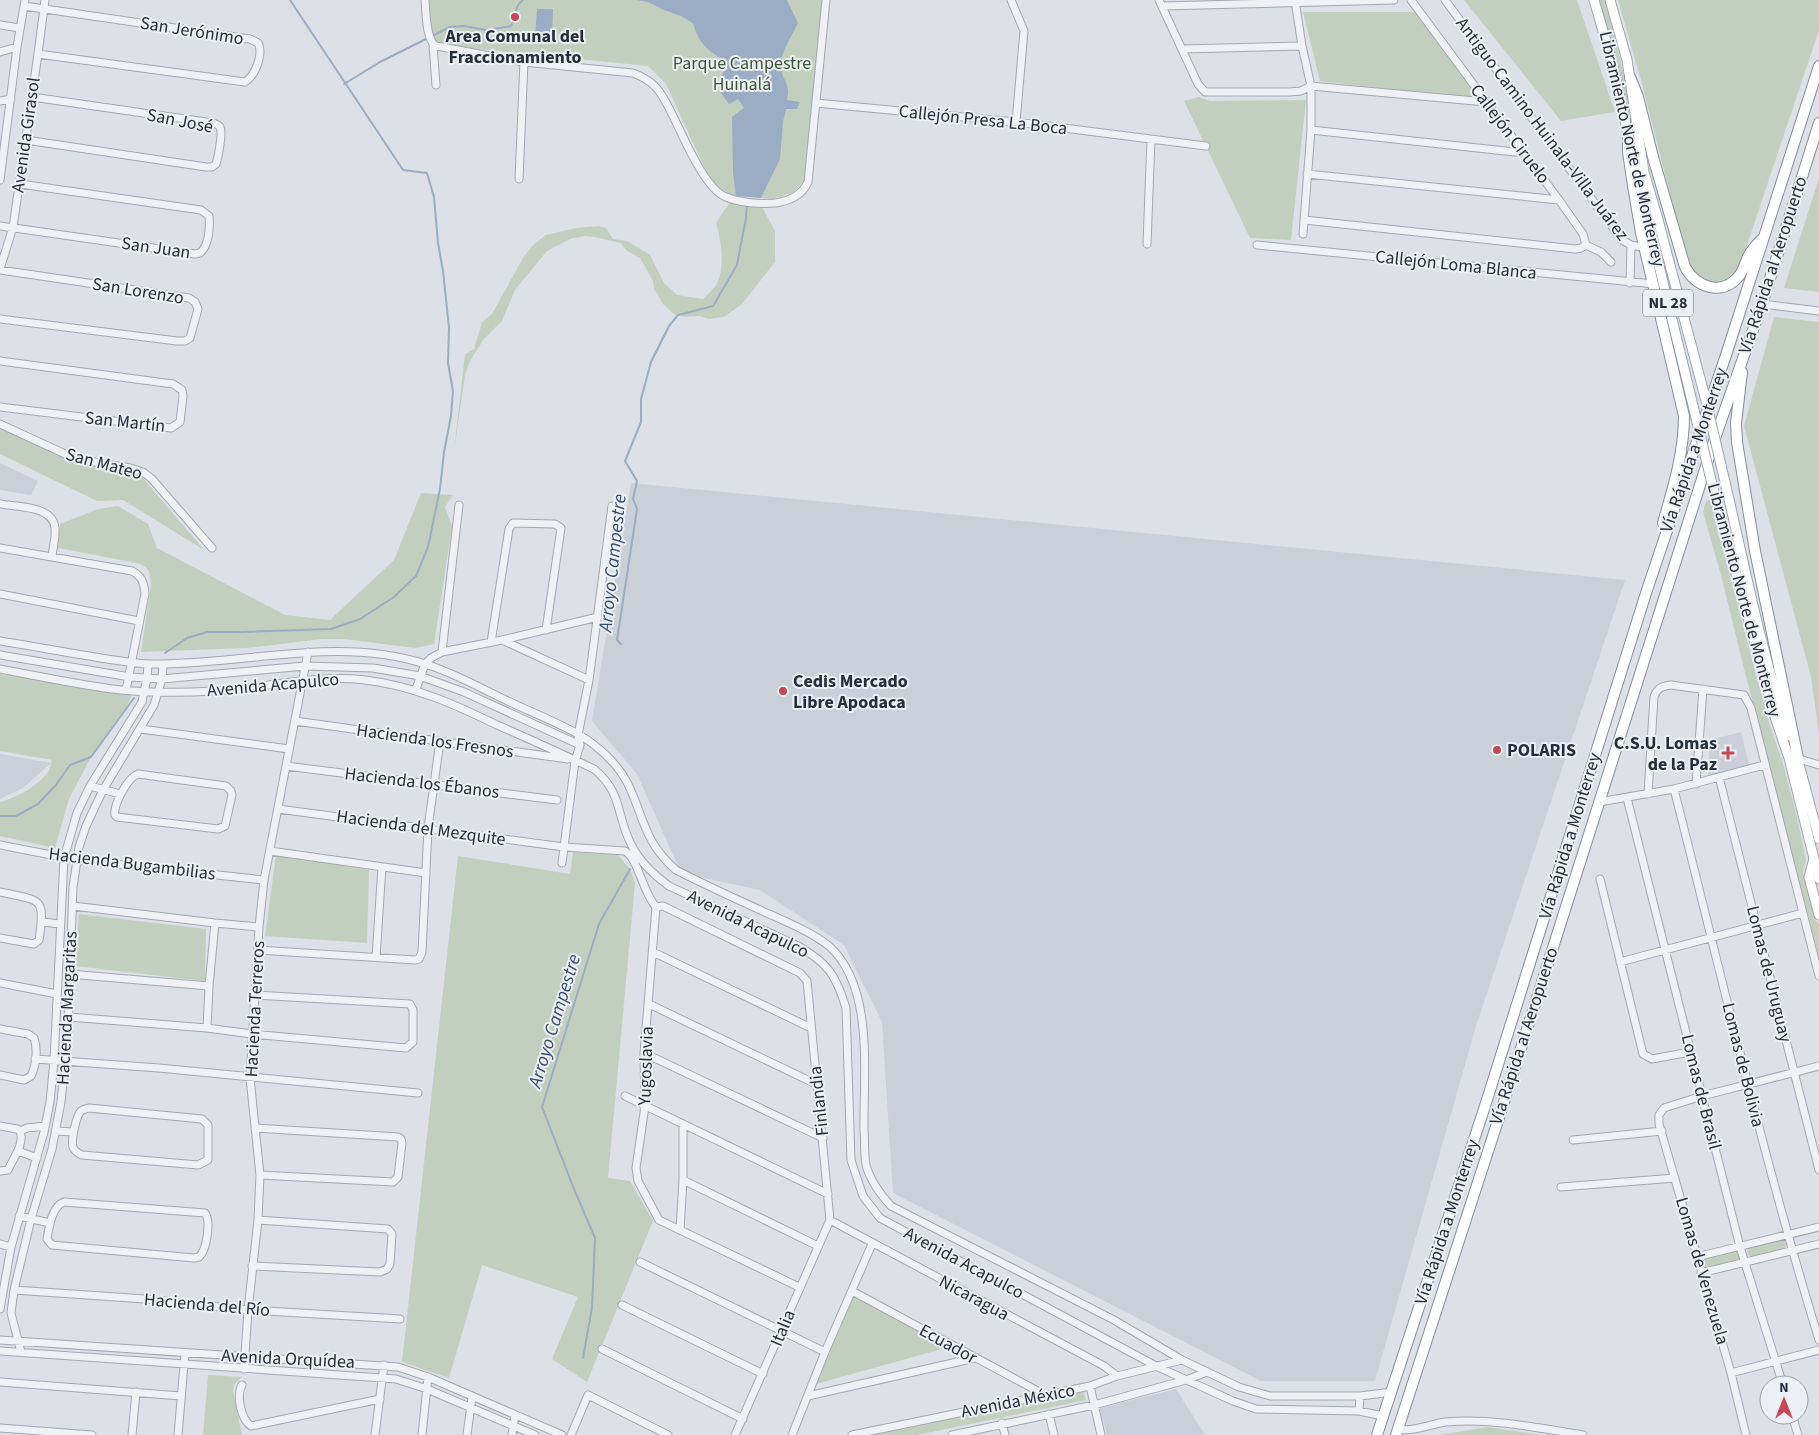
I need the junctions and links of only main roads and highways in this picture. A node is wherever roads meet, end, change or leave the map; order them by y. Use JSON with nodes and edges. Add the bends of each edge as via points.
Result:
{"nodes":[{"id":1,"x":1594,"y":0,"type":"edge"},
{"id":2,"x":1610,"y":0,"type":"edge"},
{"id":3,"x":1819,"y":66,"type":"edge"},
{"id":4,"x":1630,"y":77,"type":"junction"},
{"id":5,"x":1819,"y":123,"type":"edge"},
{"id":6,"x":1628,"y":132,"type":"junction"},
{"id":7,"x":1764,"y":238,"type":"junction"},
{"id":8,"x":1743,"y":357,"type":"junction"},
{"id":9,"x":1708,"y":410,"type":"junction"},
{"id":10,"x":1646,"y":593,"type":"junction"},
{"id":11,"x":1793,"y":758,"type":"junction"},
{"id":12,"x":1819,"y":840,"type":"edge"},
{"id":13,"x":1814,"y":859,"type":"junction"},
{"id":14,"x":1819,"y":879,"type":"edge"},
{"id":15,"x":1819,"y":915,"type":"edge"},
{"id":16,"x":1397,"y":1431,"type":"edge"},
{"id":17,"x":1377,"y":1435,"type":"edge"}],
"edges":[{"from":1,"to":6,"type":"main road","name":"Libramiento Norte de Monterrey","number":"NL 28"},
{"from":2,"to":4,"type":"main road","name":"Libramiento Norte de Monterrey"},
{"from":3,"to":7,"type":"highway","name":"Vía Rápida a Monterrey"},
{"from":4,"to":7,"type":"highway","via":[[1673,226],[1692,278],[1714,288],[1731,283],[1739,277],[1750,252]]},
{"from":4,"to":9,"type":"main road","name":"Libramiento Norte de Monterrey","bridge":true,"via":[[1642,159]]},
{"from":5,"to":8,"type":"highway","name":"Vía Rápida al Aeropuerto"},
{"from":6,"to":10,"type":"highway","via":[[1633,186],[1683,408],[1684,426],[1679,464]]},
{"from":6,"to":11,"type":"main road","name":"Libramiento Norte de Monterrey","number":"NL 28","bridge":true,"via":[[1638,185],[1713,488],[1774,714]]},
{"from":7,"to":9,"type":"highway","name":"Vía Rápida a Monterrey"},
{"from":8,"to":11,"type":"highway","via":[[1737,442]]},
{"from":8,"to":16,"type":"highway","name":"Vía Rápida al Aeropuerto"},
{"from":9,"to":10,"type":"highway","name":"Vía Rápida a Monterrey"},
{"from":9,"to":11,"type":"main road","name":"Libramiento Norte de Monterrey","bridge":true},
{"from":10,"to":17,"type":"highway","name":"Vía Rápida a Monterrey"},
{"from":11,"to":12,"type":"main road"},
{"from":11,"to":13,"type":"main road","name":"Libramiento Norte de Monterrey","number":"NL 28"},
{"from":13,"to":14,"type":"main road","name":"Libramiento Norte de Monterrey","number":"NL 28"},
{"from":13,"to":15,"type":"main road","via":[[1809,877]]}]}
